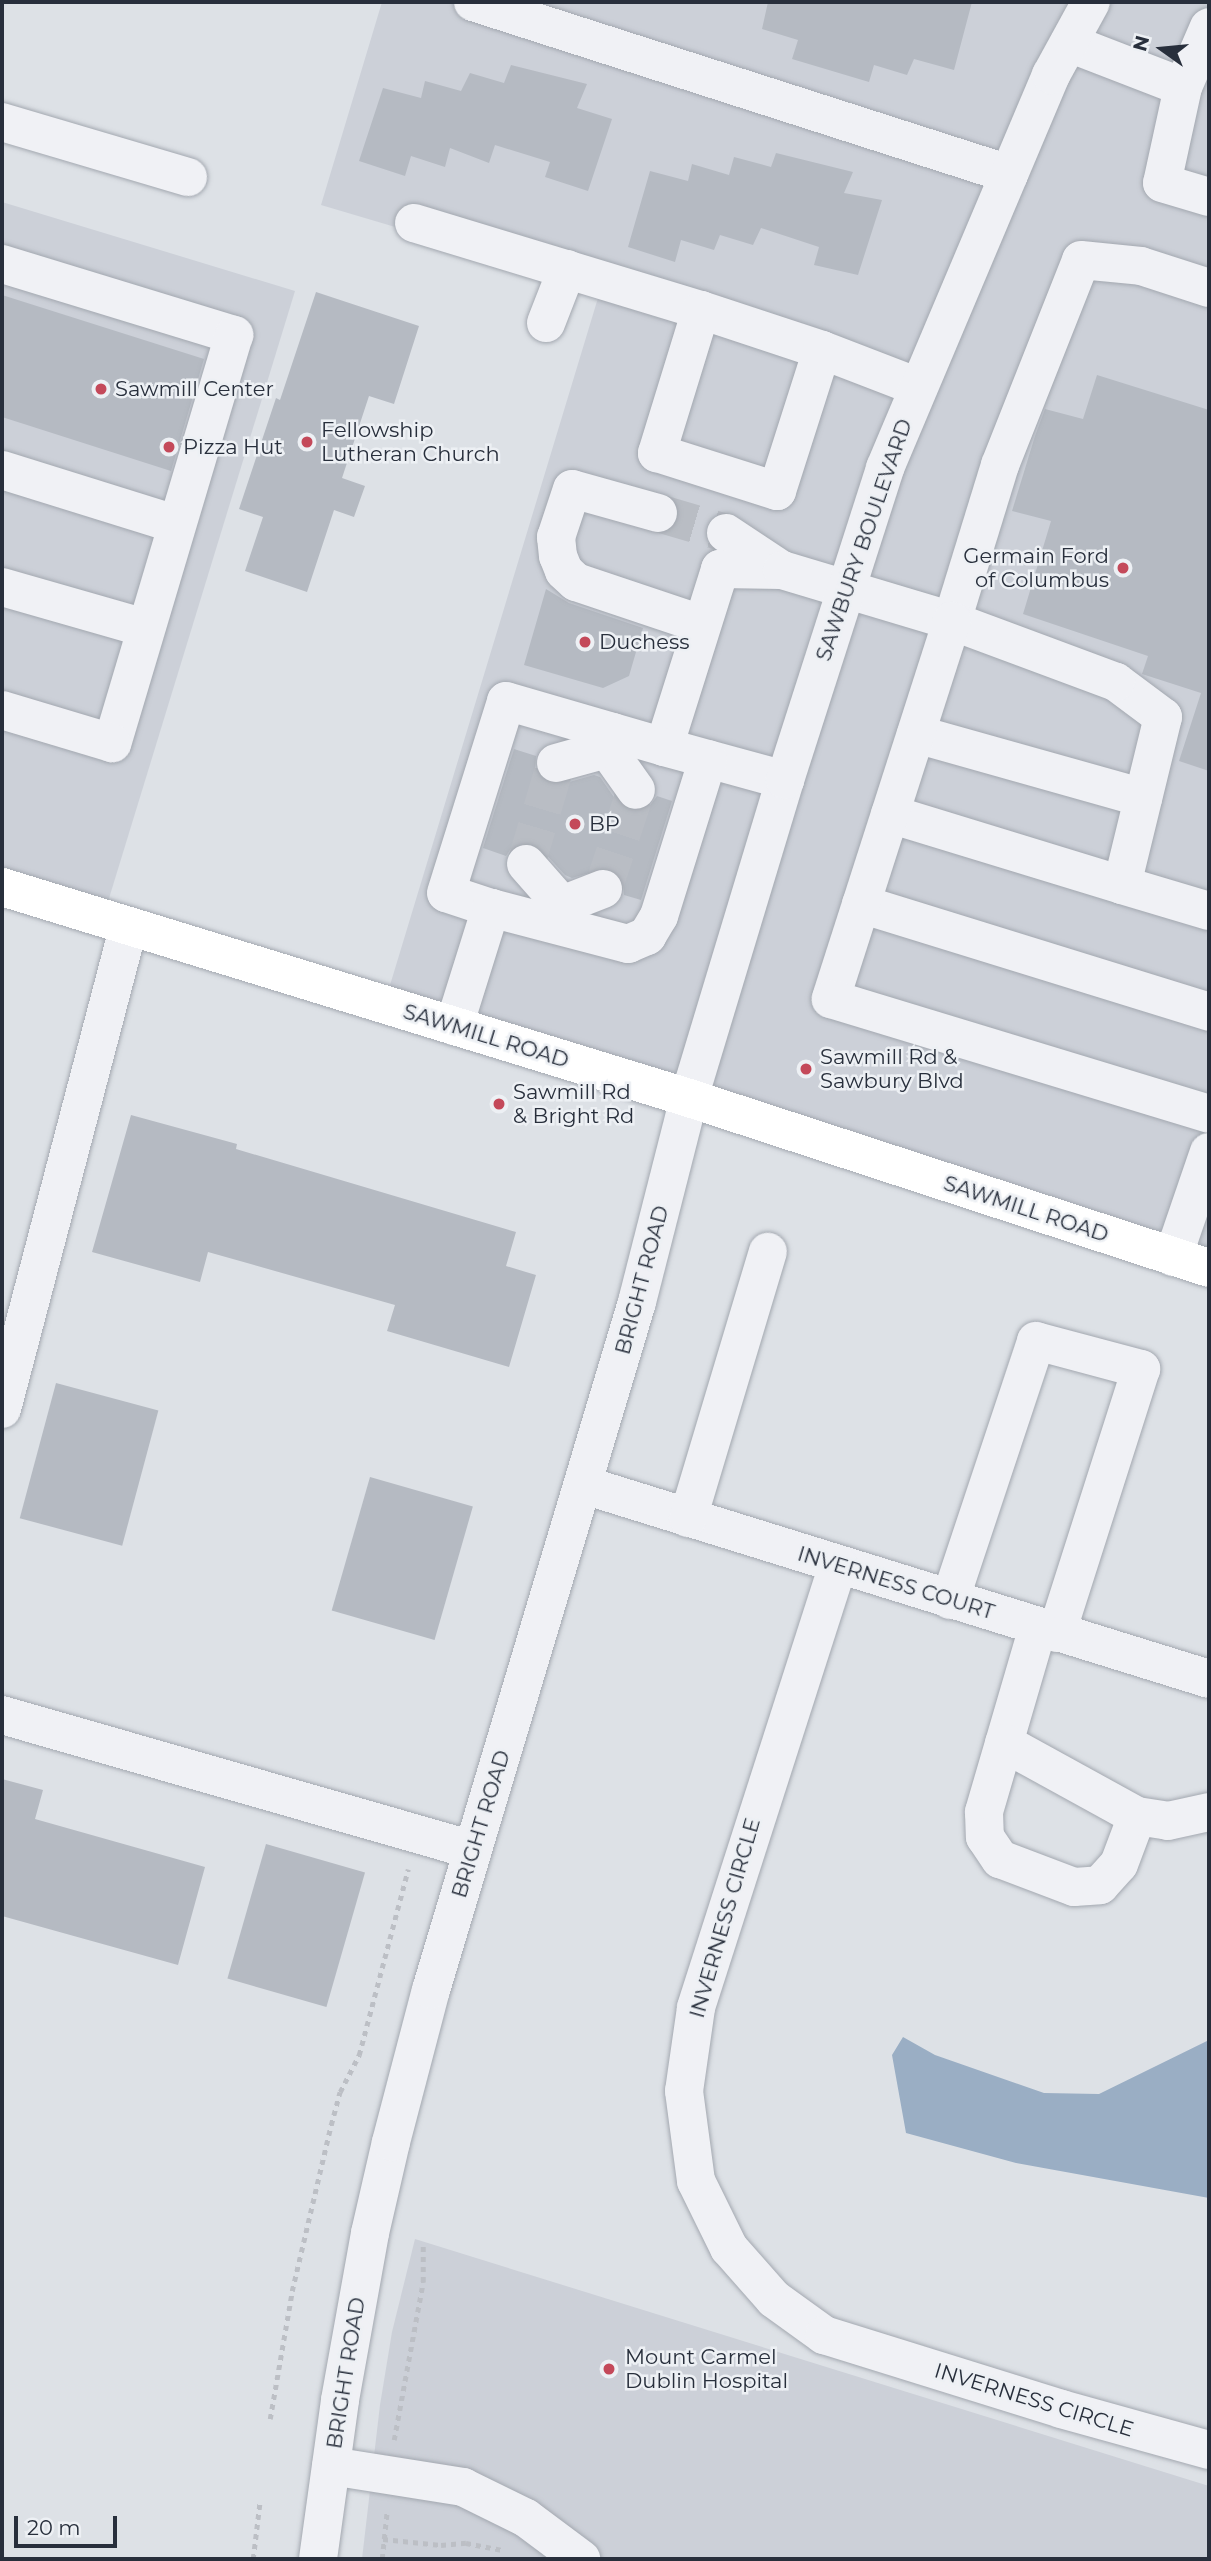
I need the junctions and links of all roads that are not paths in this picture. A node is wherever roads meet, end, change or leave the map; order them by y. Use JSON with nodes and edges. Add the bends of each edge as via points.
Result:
{"nodes":[{"id":1,"x":473,"y":2,"type":"edge"},
{"id":2,"x":1091,"y":2,"type":"edge"},
{"id":3,"x":1209,"y":27,"type":"edge"},
{"id":4,"x":1069,"y":43,"type":"junction"},
{"id":5,"x":1183,"y":87,"type":"junction"},
{"id":6,"x":2,"y":122,"type":"edge"},
{"id":7,"x":1009,"y":174,"type":"junction"},
{"id":8,"x":188,"y":177,"type":"dead end"},
{"id":9,"x":1209,"y":197,"type":"edge"},
{"id":10,"x":414,"y":223,"type":"dead end"},
{"id":11,"x":2,"y":264,"type":"edge"},
{"id":12,"x":567,"y":269,"type":"junction"},
{"id":13,"x":1209,"y":288,"type":"edge"},
{"id":14,"x":702,"y":310,"type":"junction"},
{"id":15,"x":546,"y":323,"type":"dead end"},
{"id":16,"x":822,"y":350,"type":"junction"},
{"id":17,"x":918,"y":387,"type":"junction"},
{"id":18,"x":2,"y":470,"type":"edge"},
{"id":19,"x":658,"y":513,"type":"tunnel mouth"},
{"id":20,"x":175,"y":524,"type":"junction"},
{"id":21,"x":726,"y":533,"type":"tunnel mouth"},
{"id":22,"x":782,"y":570,"type":"junction"},
{"id":23,"x":2,"y":587,"type":"edge"},
{"id":24,"x":846,"y":591,"type":"junction"},
{"id":25,"x":952,"y":621,"type":"junction"},
{"id":26,"x":701,"y":624,"type":"junction"},
{"id":27,"x":145,"y":628,"type":"junction"},
{"id":28,"x":2,"y":710,"type":"edge"},
{"id":29,"x":916,"y":734,"type":"junction"},
{"id":30,"x":609,"y":741,"type":"junction"},
{"id":31,"x":664,"y":747,"type":"junction"},
{"id":32,"x":709,"y":759,"type":"junction"},
{"id":33,"x":556,"y":763,"type":"dead end"},
{"id":34,"x":785,"y":780,"type":"junction"},
{"id":35,"x":636,"y":790,"type":"dead end"},
{"id":36,"x":1143,"y":797,"type":"junction"},
{"id":37,"x":890,"y":814,"type":"junction"},
{"id":38,"x":526,"y":864,"type":"dead end"},
{"id":39,"x":1122,"y":885,"type":"junction"},
{"id":40,"x":2,"y":887,"type":"edge"},
{"id":41,"x":603,"y":889,"type":"tunnel mouth"},
{"id":42,"x":861,"y":904,"type":"junction"},
{"id":43,"x":491,"y":908,"type":"junction"},
{"id":44,"x":1209,"y":911,"type":"edge"},
{"id":45,"x":559,"y":915,"type":"junction"},
{"id":46,"x":129,"y":926,"type":"junction"},
{"id":47,"x":1209,"y":1012,"type":"edge"},
{"id":48,"x":454,"y":1026,"type":"junction"},
{"id":49,"x":689,"y":1098,"type":"junction"},
{"id":50,"x":1209,"y":1114,"type":"edge"},
{"id":51,"x":1209,"y":1153,"type":"edge"},
{"id":52,"x":768,"y":1252,"type":"dead end"},
{"id":53,"x":1173,"y":1257,"type":"junction"},
{"id":54,"x":1209,"y":1268,"type":"edge"},
{"id":55,"x":2,"y":1409,"type":"edge"},
{"id":56,"x":584,"y":1485,"type":"junction"},
{"id":57,"x":688,"y":1518,"type":"junction"},
{"id":58,"x":838,"y":1565,"type":"junction"},
{"id":59,"x":950,"y":1600,"type":"junction"},
{"id":60,"x":1048,"y":1630,"type":"junction"},
{"id":61,"x":1209,"y":1679,"type":"edge"},
{"id":62,"x":2,"y":1715,"type":"edge"},
{"id":63,"x":1004,"y":1742,"type":"junction"},
{"id":64,"x":1209,"y":1812,"type":"edge"},
{"id":65,"x":1137,"y":1816,"type":"junction"},
{"id":66,"x":473,"y":1850,"type":"junction"},
{"id":67,"x":1209,"y":2451,"type":"edge"},
{"id":68,"x":331,"y":2466,"type":"junction"},
{"id":69,"x":318,"y":2559,"type":"edge"},
{"id":70,"x":580,"y":2559,"type":"edge"}],
"edges":[{"from":1,"to":7,"type":"street"},
{"from":2,"to":4,"type":"street","name":"SAWBURY BOULEVARD"},
{"from":3,"to":5,"type":"street"},
{"from":4,"to":5,"type":"street"},
{"from":4,"to":7,"type":"street","name":"SAWBURY BOULEVARD"},
{"from":5,"to":9,"type":"street","via":[[1162,183]]},
{"from":6,"to":8,"type":"street"},
{"from":7,"to":17,"type":"street","name":"SAWBURY BOULEVARD"},
{"from":10,"to":12,"type":"street"},
{"from":11,"to":20,"type":"street","via":[[234,335]]},
{"from":12,"to":14,"type":"street"},
{"from":12,"to":15,"type":"street"},
{"from":13,"to":25,"type":"street","via":[[1141,266],[1082,260],[1000,464]]},
{"from":14,"to":16,"type":"street"},
{"from":14,"to":16,"type":"street","via":[[657,453],[777,491]]},
{"from":16,"to":17,"type":"street"},
{"from":17,"to":24,"type":"street","name":"SAWBURY BOULEVARD","via":[[885,468]]},
{"from":18,"to":20,"type":"street"},
{"from":19,"to":26,"type":"street","via":[[572,489],[556,537],[558,556],[564,571],[576,582]]},
{"from":20,"to":27,"type":"street"},
{"from":21,"to":22,"type":"street"},
{"from":22,"to":24,"type":"street"},
{"from":22,"to":26,"type":"street","via":[[720,569]]},
{"from":23,"to":27,"type":"street"},
{"from":24,"to":25,"type":"street"},
{"from":24,"to":34,"type":"street","name":"SAWBURY BOULEVARD"},
{"from":25,"to":29,"type":"street"},
{"from":25,"to":36,"type":"street","via":[[1116,682],[1163,717]]},
{"from":26,"to":31,"type":"street"},
{"from":27,"to":28,"type":"street","via":[[112,743]]},
{"from":29,"to":36,"type":"street"},
{"from":29,"to":37,"type":"street"},
{"from":30,"to":31,"type":"street"},
{"from":30,"to":33,"type":"street"},
{"from":30,"to":35,"type":"street"},
{"from":30,"to":43,"type":"street","via":[[506,701],[446,893]]},
{"from":31,"to":32,"type":"street"},
{"from":32,"to":34,"type":"street"},
{"from":32,"to":45,"type":"street","via":[[659,916],[647,936],[628,944]]},
{"from":34,"to":49,"type":"street","name":"SAWBURY BOULEVARD"},
{"from":36,"to":39,"type":"street"},
{"from":37,"to":39,"type":"street"},
{"from":37,"to":42,"type":"street"},
{"from":38,"to":45,"type":"street"},
{"from":39,"to":44,"type":"street"},
{"from":40,"to":46,"type":"main road","name":"SAWMILL ROAD"},
{"from":41,"to":45,"type":"street"},
{"from":42,"to":47,"type":"street"},
{"from":42,"to":50,"type":"street","via":[[831,999]]},
{"from":43,"to":45,"type":"street"},
{"from":43,"to":48,"type":"street"},
{"from":46,"to":48,"type":"main road","name":"SAWMILL ROAD"},
{"from":46,"to":55,"type":"street"},
{"from":48,"to":49,"type":"main road","name":"SAWMILL ROAD"},
{"from":49,"to":53,"type":"main road","name":"SAWMILL ROAD"},
{"from":49,"to":56,"type":"street","name":"BRIGHT ROAD"},
{"from":51,"to":53,"type":"street"},
{"from":52,"to":57,"type":"street"},
{"from":53,"to":54,"type":"main road","name":"SAWMILL ROAD"},
{"from":56,"to":57,"type":"street","name":"INVERNESS COURT"},
{"from":56,"to":66,"type":"street","name":"BRIGHT ROAD"},
{"from":57,"to":58,"type":"street","name":"INVERNESS COURT"},
{"from":58,"to":59,"type":"street","name":"INVERNESS COURT"},
{"from":58,"to":67,"type":"street","name":"INVERNESS CIRCLE","via":[[696,2008],[684,2091],[696,2181],[729,2248],[774,2299],[824,2335]]},
{"from":59,"to":60,"type":"street","name":"INVERNESS COURT"},
{"from":59,"to":60,"type":"street","via":[[1036,1341],[1141,1369]]},
{"from":60,"to":61,"type":"street","name":"INVERNESS COURT"},
{"from":60,"to":63,"type":"street"},
{"from":62,"to":66,"type":"street"},
{"from":63,"to":65,"type":"street"},
{"from":63,"to":65,"type":"street","via":[[984,1812],[985,1837],[1000,1860],[1074,1887],[1100,1885],[1119,1864]]},
{"from":64,"to":65,"type":"street","via":[[1168,1821]]},
{"from":66,"to":68,"type":"street","name":"BRIGHT ROAD","via":[[430,1990],[370,2233]]},
{"from":68,"to":69,"type":"street","name":"BRIGHT ROAD"},
{"from":68,"to":70,"type":"street","via":[[463,2487],[526,2518]]}]}
